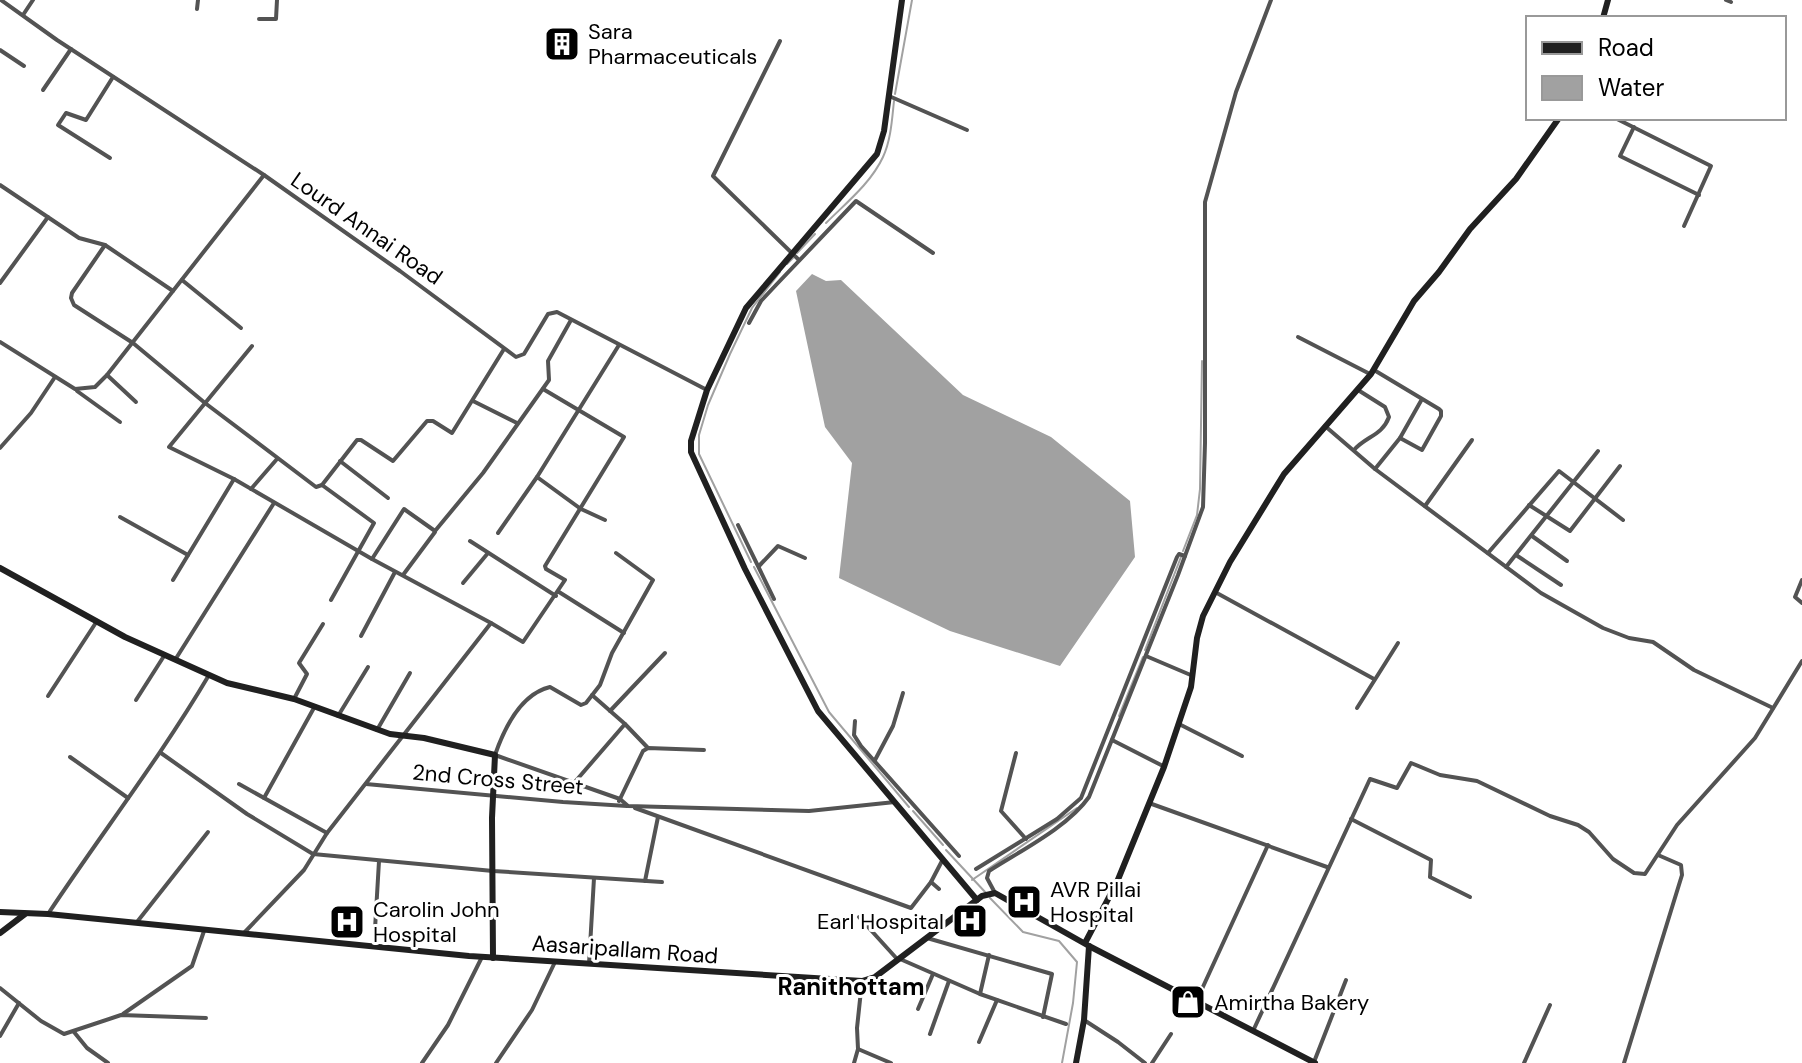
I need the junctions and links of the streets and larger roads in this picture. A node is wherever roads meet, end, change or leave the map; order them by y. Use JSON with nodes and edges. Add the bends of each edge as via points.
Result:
{"nodes":[{"id":1,"x":1,"y":0,"type":"edge"},
{"id":2,"x":33,"y":0,"type":"edge"},
{"id":3,"x":198,"y":0,"type":"edge"},
{"id":4,"x":277,"y":0,"type":"edge"},
{"id":5,"x":902,"y":0,"type":"edge"},
{"id":6,"x":1271,"y":0,"type":"edge"},
{"id":7,"x":197,"y":9,"type":"dead end"},
{"id":8,"x":23,"y":15,"type":"junction"},
{"id":9,"x":259,"y":19,"type":"dead end"},
{"id":10,"x":780,"y":41,"type":"dead end"},
{"id":11,"x":71,"y":49,"type":"junction"},
{"id":12,"x":0,"y":50,"type":"edge"},
{"id":13,"x":24,"y":66,"type":"dead end"},
{"id":14,"x":113,"y":77,"type":"junction"},
{"id":15,"x":43,"y":90,"type":"dead end"},
{"id":16,"x":889,"y":96,"type":"junction"},
{"id":17,"x":1558,"y":120,"type":"edge"},
{"id":18,"x":1619,"y":120,"type":"edge"},
{"id":19,"x":1634,"y":127,"type":"junction"},
{"id":20,"x":967,"y":130,"type":"dead end"},
{"id":21,"x":110,"y":158,"type":"dead end"},
{"id":22,"x":264,"y":175,"type":"junction"},
{"id":23,"x":0,"y":185,"type":"edge"},
{"id":24,"x":1699,"y":195,"type":"junction"},
{"id":25,"x":48,"y":217,"type":"junction"},
{"id":26,"x":815,"y":224,"type":"junction"},
{"id":27,"x":1684,"y":226,"type":"dead end"},
{"id":28,"x":824,"y":233,"type":"junction"},
{"id":29,"x":105,"y":245,"type":"junction"},
{"id":30,"x":791,"y":252,"type":"junction"},
{"id":31,"x":933,"y":253,"type":"dead end"},
{"id":32,"x":799,"y":260,"type":"junction"},
{"id":33,"x":182,"y":280,"type":"junction"},
{"id":34,"x":0,"y":283,"type":"edge"},
{"id":35,"x":173,"y":291,"type":"junction"},
{"id":36,"x":571,"y":320,"type":"junction"},
{"id":37,"x":749,"y":323,"type":"dead end"},
{"id":38,"x":241,"y":328,"type":"dead end"},
{"id":39,"x":1298,"y":337,"type":"dead end"},
{"id":40,"x":0,"y":342,"type":"edge"},
{"id":41,"x":133,"y":343,"type":"junction"},
{"id":42,"x":619,"y":345,"type":"junction"},
{"id":43,"x":252,"y":346,"type":"dead end"},
{"id":44,"x":504,"y":349,"type":"junction"},
{"id":45,"x":1372,"y":372,"type":"junction"},
{"id":46,"x":107,"y":375,"type":"junction"},
{"id":47,"x":55,"y":377,"type":"junction"},
{"id":48,"x":75,"y":389,"type":"junction"},
{"id":49,"x":543,"y":389,"type":"junction"},
{"id":50,"x":707,"y":390,"type":"junction"},
{"id":51,"x":1358,"y":390,"type":"junction"},
{"id":52,"x":1422,"y":399,"type":"junction"},
{"id":53,"x":472,"y":400,"type":"junction"},
{"id":54,"x":136,"y":402,"type":"dead end"},
{"id":55,"x":205,"y":403,"type":"junction"},
{"id":56,"x":581,"y":410,"type":"junction"},
{"id":57,"x":120,"y":422,"type":"dead end"},
{"id":58,"x":517,"y":423,"type":"junction"},
{"id":59,"x":1325,"y":426,"type":"junction"},
{"id":60,"x":1400,"y":438,"type":"junction"},
{"id":61,"x":1472,"y":440,"type":"dead end"},
{"id":62,"x":0,"y":448,"type":"edge"},
{"id":63,"x":1354,"y":450,"type":"junction"},
{"id":64,"x":1598,"y":451,"type":"dead end"},
{"id":65,"x":277,"y":459,"type":"junction"},
{"id":66,"x":340,"y":461,"type":"junction"},
{"id":67,"x":1620,"y":466,"type":"dead end"},
{"id":68,"x":1375,"y":469,"type":"junction"},
{"id":69,"x":537,"y":477,"type":"junction"},
{"id":70,"x":234,"y":479,"type":"junction"},
{"id":71,"x":1575,"y":482,"type":"junction"},
{"id":72,"x":322,"y":485,"type":"junction"},
{"id":73,"x":251,"y":489,"type":"junction"},
{"id":74,"x":388,"y":498,"type":"dead end"},
{"id":75,"x":1595,"y":500,"type":"junction"},
{"id":76,"x":274,"y":503,"type":"junction"},
{"id":77,"x":1529,"y":505,"type":"junction"},
{"id":78,"x":1425,"y":506,"type":"junction"},
{"id":79,"x":581,"y":509,"type":"junction"},
{"id":80,"x":120,"y":517,"type":"dead end"},
{"id":81,"x":1546,"y":518,"type":"junction"},
{"id":82,"x":605,"y":520,"type":"dead end"},
{"id":83,"x":1623,"y":520,"type":"dead end"},
{"id":84,"x":738,"y":525,"type":"dead end"},
{"id":85,"x":435,"y":531,"type":"junction"},
{"id":86,"x":498,"y":533,"type":"dead end"},
{"id":87,"x":1532,"y":536,"type":"junction"},
{"id":88,"x":470,"y":541,"type":"dead end"},
{"id":89,"x":359,"y":552,"type":"junction"},
{"id":90,"x":488,"y":553,"type":"junction"},
{"id":91,"x":616,"y":553,"type":"dead end"},
{"id":92,"x":1488,"y":553,"type":"junction"},
{"id":93,"x":188,"y":555,"type":"junction"},
{"id":94,"x":1516,"y":555,"type":"junction"},
{"id":95,"x":805,"y":558,"type":"dead end"},
{"id":96,"x":372,"y":559,"type":"junction"},
{"id":97,"x":1567,"y":561,"type":"dead end"},
{"id":98,"x":758,"y":565,"type":"junction"},
{"id":99,"x":1506,"y":567,"type":"junction"},
{"id":100,"x":0,"y":568,"type":"edge"},
{"id":101,"x":745,"y":569,"type":"junction"},
{"id":102,"x":395,"y":572,"type":"junction"},
{"id":103,"x":403,"y":575,"type":"junction"},
{"id":104,"x":173,"y":580,"type":"dead end"},
{"id":105,"x":1802,"y":580,"type":"edge"},
{"id":106,"x":463,"y":583,"type":"dead end"},
{"id":107,"x":1561,"y":585,"type":"dead end"},
{"id":108,"x":1215,"y":592,"type":"junction"},
{"id":109,"x":557,"y":594,"type":"junction"},
{"id":110,"x":774,"y":599,"type":"dead end"},
{"id":111,"x":331,"y":600,"type":"dead end"},
{"id":112,"x":1802,"y":603,"type":"edge"},
{"id":113,"x":97,"y":621,"type":"junction"},
{"id":114,"x":491,"y":623,"type":"junction"},
{"id":115,"x":323,"y":624,"type":"dead end"},
{"id":116,"x":624,"y":633,"type":"junction"},
{"id":117,"x":361,"y":636,"type":"dead end"},
{"id":118,"x":1398,"y":643,"type":"dead end"},
{"id":119,"x":665,"y":653,"type":"dead end"},
{"id":120,"x":1144,"y":654,"type":"junction"},
{"id":121,"x":164,"y":656,"type":"junction"},
{"id":122,"x":175,"y":660,"type":"junction"},
{"id":123,"x":1802,"y":661,"type":"edge"},
{"id":124,"x":368,"y":667,"type":"dead end"},
{"id":125,"x":410,"y":673,"type":"dead end"},
{"id":126,"x":209,"y":675,"type":"junction"},
{"id":127,"x":1193,"y":676,"type":"junction"},
{"id":128,"x":1374,"y":679,"type":"junction"},
{"id":129,"x":903,"y":693,"type":"dead end"},
{"id":130,"x":592,"y":695,"type":"junction"},
{"id":131,"x":48,"y":696,"type":"dead end"},
{"id":132,"x":294,"y":699,"type":"junction"},
{"id":133,"x":136,"y":700,"type":"dead end"},
{"id":134,"x":315,"y":706,"type":"junction"},
{"id":135,"x":1357,"y":708,"type":"dead end"},
{"id":136,"x":1773,"y":708,"type":"junction"},
{"id":137,"x":610,"y":711,"type":"junction"},
{"id":138,"x":337,"y":716,"type":"junction"},
{"id":139,"x":855,"y":721,"type":"dead end"},
{"id":140,"x":625,"y":724,"type":"junction"},
{"id":141,"x":1179,"y":724,"type":"junction"},
{"id":142,"x":377,"y":730,"type":"junction"},
{"id":143,"x":405,"y":736,"type":"junction"},
{"id":144,"x":1112,"y":740,"type":"junction"},
{"id":145,"x":648,"y":748,"type":"junction"},
{"id":146,"x":704,"y":750,"type":"dead end"},
{"id":147,"x":161,"y":753,"type":"junction"},
{"id":148,"x":1016,"y":753,"type":"dead end"},
{"id":149,"x":495,"y":755,"type":"junction"},
{"id":150,"x":1242,"y":756,"type":"dead end"},
{"id":151,"x":70,"y":757,"type":"dead end"},
{"id":152,"x":874,"y":761,"type":"junction"},
{"id":153,"x":1164,"y":767,"type":"junction"},
{"id":154,"x":574,"y":783,"type":"junction"},
{"id":155,"x":239,"y":784,"type":"dead end"},
{"id":156,"x":366,"y":784,"type":"junction"},
{"id":157,"x":494,"y":796,"type":"junction"},
{"id":158,"x":128,"y":798,"type":"junction"},
{"id":159,"x":264,"y":798,"type":"junction"},
{"id":160,"x":620,"y":799,"type":"junction"},
{"id":161,"x":895,"y":802,"type":"junction"},
{"id":162,"x":1149,"y":803,"type":"junction"},
{"id":163,"x":616,"y":805,"type":"junction"},
{"id":164,"x":628,"y":806,"type":"junction"},
{"id":165,"x":913,"y":806,"type":"junction"},
{"id":166,"x":905,"y":813,"type":"junction"},
{"id":167,"x":658,"y":817,"type":"junction"},
{"id":168,"x":1351,"y":819,"type":"junction"},
{"id":169,"x":208,"y":832,"type":"dead end"},
{"id":170,"x":327,"y":833,"type":"junction"},
{"id":171,"x":1028,"y":841,"type":"junction"},
{"id":172,"x":948,"y":844,"type":"junction"},
{"id":173,"x":1268,"y":845,"type":"junction"},
{"id":174,"x":313,"y":854,"type":"junction"},
{"id":175,"x":941,"y":855,"type":"junction"},
{"id":176,"x":1658,"y":855,"type":"junction"},
{"id":177,"x":959,"y":856,"type":"dead end"},
{"id":178,"x":379,"y":861,"type":"junction"},
{"id":179,"x":1328,"y":868,"type":"junction"},
{"id":180,"x":976,"y":869,"type":"dead end"},
{"id":181,"x":493,"y":871,"type":"junction"},
{"id":182,"x":594,"y":878,"type":"junction"},
{"id":183,"x":645,"y":881,"type":"junction"},
{"id":184,"x":662,"y":882,"type":"dead end"},
{"id":185,"x":931,"y":882,"type":"junction"},
{"id":186,"x":939,"y":889,"type":"dead end"},
{"id":187,"x":986,"y":895,"type":"junction"},
{"id":188,"x":1470,"y":897,"type":"dead end"},
{"id":189,"x":0,"y":912,"type":"edge"},
{"id":190,"x":25,"y":914,"type":"junction"},
{"id":191,"x":48,"y":914,"type":"junction"},
{"id":192,"x":859,"y":917,"type":"dead end"},
{"id":193,"x":135,"y":923,"type":"junction"},
{"id":194,"x":204,"y":931,"type":"junction"},
{"id":195,"x":0,"y":933,"type":"edge"},
{"id":196,"x":243,"y":935,"type":"junction"},
{"id":197,"x":927,"y":938,"type":"junction"},
{"id":198,"x":1087,"y":944,"type":"junction"},
{"id":199,"x":374,"y":947,"type":"junction"},
{"id":200,"x":989,"y":955,"type":"junction"},
{"id":201,"x":482,"y":957,"type":"junction"},
{"id":202,"x":493,"y":958,"type":"junction"},
{"id":203,"x":899,"y":960,"type":"junction"},
{"id":204,"x":555,"y":962,"type":"junction"},
{"id":205,"x":589,"y":964,"type":"junction"},
{"id":206,"x":933,"y":974,"type":"junction"},
{"id":207,"x":1346,"y":980,"type":"dead end"},
{"id":208,"x":862,"y":981,"type":"junction"},
{"id":209,"x":949,"y":981,"type":"junction"},
{"id":210,"x":0,"y":988,"type":"edge"},
{"id":211,"x":980,"y":994,"type":"junction"},
{"id":212,"x":997,"y":1000,"type":"junction"},
{"id":213,"x":1196,"y":1002,"type":"junction"},
{"id":214,"x":19,"y":1003,"type":"junction"},
{"id":215,"x":1550,"y":1005,"type":"dead end"},
{"id":216,"x":918,"y":1009,"type":"dead end"},
{"id":217,"x":121,"y":1015,"type":"junction"},
{"id":218,"x":1043,"y":1017,"type":"junction"},
{"id":219,"x":206,"y":1018,"type":"dead end"},
{"id":220,"x":1084,"y":1020,"type":"junction"},
{"id":221,"x":1066,"y":1024,"type":"dead end"},
{"id":222,"x":1253,"y":1031,"type":"junction"},
{"id":223,"x":74,"y":1032,"type":"junction"},
{"id":224,"x":930,"y":1034,"type":"dead end"},
{"id":225,"x":1171,"y":1034,"type":"dead end"},
{"id":226,"x":0,"y":1036,"type":"edge"},
{"id":227,"x":979,"y":1042,"type":"dead end"},
{"id":228,"x":858,"y":1049,"type":"junction"},
{"id":229,"x":108,"y":1063,"type":"edge"},
{"id":230,"x":422,"y":1063,"type":"edge"},
{"id":231,"x":496,"y":1063,"type":"edge"},
{"id":232,"x":854,"y":1063,"type":"edge"},
{"id":233,"x":891,"y":1063,"type":"edge"},
{"id":234,"x":1076,"y":1063,"type":"edge"},
{"id":235,"x":1145,"y":1063,"type":"edge"},
{"id":236,"x":1152,"y":1063,"type":"edge"},
{"id":237,"x":1314,"y":1063,"type":"edge"},
{"id":238,"x":1524,"y":1063,"type":"edge"},
{"id":239,"x":1624,"y":1063,"type":"edge"}],
"edges":[{"from":1,"to":8,"type":"street","name":"Lourd Annai Road"},
{"from":2,"to":8,"type":"street"},
{"from":3,"to":7,"type":"street"},
{"from":4,"to":9,"type":"street","via":[[276,19]]},
{"from":5,"to":16,"type":"street"},
{"from":6,"to":120,"type":"street","via":[[1236,92],[1205,202],[1203,507]]},
{"from":8,"to":11,"type":"street","name":"Lourd Annai Road"},
{"from":10,"to":30,"type":"street","via":[[713,176]]},
{"from":11,"to":14,"type":"street","name":"Lourd Annai Road"},
{"from":11,"to":15,"type":"street"},
{"from":12,"to":13,"type":"street"},
{"from":14,"to":21,"type":"street","via":[[86,120],[66,113],[58,125]]},
{"from":14,"to":22,"type":"street","name":"Lourd Annai Road"},
{"from":16,"to":20,"type":"street"},
{"from":16,"to":26,"type":"street","via":[[877,154]]},
{"from":17,"to":45,"type":"street","via":[[1516,179],[1414,301]]},
{"from":18,"to":19,"type":"street"},
{"from":19,"to":24,"type":"street","via":[[1710,164]]},
{"from":19,"to":24,"type":"street","via":[[1620,156]]},
{"from":22,"to":33,"type":"street"},
{"from":22,"to":44,"type":"street","name":"Lourd Annai Road"},
{"from":23,"to":25,"type":"street"},
{"from":24,"to":27,"type":"street"},
{"from":25,"to":29,"type":"street","via":[[79,238]]},
{"from":25,"to":34,"type":"street"},
{"from":26,"to":28,"type":"street"},
{"from":26,"to":30,"type":"street"},
{"from":28,"to":31,"type":"street","via":[[856,201]]},
{"from":28,"to":32,"type":"street"},
{"from":29,"to":35,"type":"street"},
{"from":29,"to":41,"type":"street","via":[[71,298],[80,310]]},
{"from":30,"to":32,"type":"street"},
{"from":30,"to":50,"type":"street","via":[[746,308]]},
{"from":32,"to":37,"type":"street","via":[[761,301]]},
{"from":33,"to":35,"type":"street"},
{"from":33,"to":38,"type":"street"},
{"from":35,"to":41,"type":"street"},
{"from":36,"to":42,"type":"street"},
{"from":36,"to":44,"type":"street","via":[[553,311],[524,354],[516,357]]},
{"from":36,"to":49,"type":"street","via":[[548,361],[550,378]]},
{"from":39,"to":45,"type":"street"},
{"from":40,"to":47,"type":"street"},
{"from":41,"to":46,"type":"street"},
{"from":41,"to":55,"type":"street"},
{"from":42,"to":50,"type":"street"},
{"from":42,"to":56,"type":"street"},
{"from":43,"to":55,"type":"street"},
{"from":44,"to":53,"type":"street"},
{"from":45,"to":51,"type":"street"},
{"from":45,"to":52,"type":"street"},
{"from":46,"to":48,"type":"street","via":[[95,387]]},
{"from":46,"to":54,"type":"street"},
{"from":47,"to":48,"type":"street"},
{"from":47,"to":62,"type":"street"},
{"from":48,"to":57,"type":"street"},
{"from":49,"to":56,"type":"street"},
{"from":49,"to":58,"type":"street"},
{"from":50,"to":101,"type":"street","via":[[691,452]]},
{"from":51,"to":59,"type":"street"},
{"from":51,"to":63,"type":"street","via":[[1385,407],[1389,417],[1376,436],[1362,440]]},
{"from":52,"to":60,"type":"street"},
{"from":52,"to":60,"type":"street","via":[[1442,413],[1424,448]]},
{"from":53,"to":58,"type":"street"},
{"from":53,"to":66,"type":"street","via":[[454,431],[427,421],[396,460],[389,461],[359,439]]},
{"from":55,"to":65,"type":"street"},
{"from":55,"to":70,"type":"street","via":[[169,447]]},
{"from":56,"to":69,"type":"street"},
{"from":56,"to":79,"type":"street","via":[[624,437]]},
{"from":58,"to":85,"type":"street"},
{"from":59,"to":63,"type":"street"},
{"from":59,"to":108,"type":"street","via":[[1284,474]]},
{"from":60,"to":68,"type":"street"},
{"from":61,"to":78,"type":"street"},
{"from":63,"to":68,"type":"street"},
{"from":64,"to":71,"type":"street"},
{"from":65,"to":72,"type":"street","via":[[314,486]]},
{"from":65,"to":73,"type":"street"},
{"from":66,"to":72,"type":"street"},
{"from":66,"to":74,"type":"street"},
{"from":67,"to":75,"type":"street"},
{"from":68,"to":78,"type":"street"},
{"from":69,"to":79,"type":"street"},
{"from":69,"to":86,"type":"street"},
{"from":70,"to":73,"type":"street"},
{"from":70,"to":93,"type":"street"},
{"from":71,"to":75,"type":"street"},
{"from":71,"to":77,"type":"street","via":[[1557,472]]},
{"from":71,"to":81,"type":"street"},
{"from":72,"to":89,"type":"street","via":[[374,523]]},
{"from":73,"to":76,"type":"street"},
{"from":75,"to":81,"type":"street","via":[[1570,531]]},
{"from":75,"to":83,"type":"street"},
{"from":76,"to":89,"type":"street"},
{"from":76,"to":122,"type":"street"},
{"from":77,"to":81,"type":"street"},
{"from":77,"to":92,"type":"street"},
{"from":78,"to":92,"type":"street"},
{"from":79,"to":82,"type":"street"},
{"from":79,"to":109,"type":"street","via":[[545,566],[565,580]]},
{"from":80,"to":93,"type":"street"},
{"from":81,"to":87,"type":"street"},
{"from":84,"to":98,"type":"street"},
{"from":85,"to":96,"type":"street","via":[[404,509]]},
{"from":85,"to":103,"type":"street"},
{"from":87,"to":94,"type":"street"},
{"from":87,"to":97,"type":"street"},
{"from":88,"to":90,"type":"street"},
{"from":89,"to":96,"type":"street"},
{"from":89,"to":111,"type":"street"},
{"from":90,"to":106,"type":"street"},
{"from":90,"to":109,"type":"street"},
{"from":91,"to":116,"type":"street","via":[[653,580]]},
{"from":92,"to":99,"type":"street"},
{"from":93,"to":104,"type":"street"},
{"from":94,"to":99,"type":"street"},
{"from":94,"to":107,"type":"street"},
{"from":95,"to":98,"type":"street","via":[[778,546]]},
{"from":96,"to":102,"type":"street"},
{"from":98,"to":101,"type":"street"},
{"from":98,"to":110,"type":"street"},
{"from":99,"to":136,"type":"street","via":[[1603,628],[1653,642],[1694,670]]},
{"from":100,"to":113,"type":"street"},
{"from":101,"to":161,"type":"street","via":[[818,711]]},
{"from":102,"to":103,"type":"street"},
{"from":102,"to":117,"type":"street"},
{"from":103,"to":114,"type":"street"},
{"from":105,"to":112,"type":"street","via":[[1795,597]]},
{"from":108,"to":127,"type":"street","via":[[1197,638]]},
{"from":108,"to":128,"type":"street"},
{"from":109,"to":114,"type":"street","via":[[523,642]]},
{"from":109,"to":116,"type":"street"},
{"from":113,"to":121,"type":"street"},
{"from":113,"to":131,"type":"street"},
{"from":114,"to":143,"type":"street"},
{"from":115,"to":132,"type":"street","via":[[299,663],[307,674]]},
{"from":116,"to":130,"type":"street"},
{"from":118,"to":128,"type":"street"},
{"from":119,"to":137,"type":"street"},
{"from":120,"to":127,"type":"street"},
{"from":120,"to":144,"type":"street"},
{"from":120,"to":171,"type":"street","via":[[1081,798]]},
{"from":121,"to":122,"type":"street"},
{"from":121,"to":133,"type":"street"},
{"from":122,"to":126,"type":"street"},
{"from":123,"to":136,"type":"street"},
{"from":124,"to":138,"type":"street"},
{"from":125,"to":142,"type":"street"},
{"from":126,"to":132,"type":"street"},
{"from":126,"to":147,"type":"street"},
{"from":127,"to":141,"type":"street"},
{"from":128,"to":135,"type":"street"},
{"from":129,"to":152,"type":"street"},
{"from":130,"to":137,"type":"street"},
{"from":130,"to":149,"type":"street","via":[[581,705],[550,687],[540,690],[502,733]]},
{"from":132,"to":134,"type":"street"},
{"from":134,"to":138,"type":"street"},
{"from":134,"to":159,"type":"street"},
{"from":136,"to":176,"type":"street","via":[[1755,738],[1677,825]]},
{"from":137,"to":140,"type":"street"},
{"from":138,"to":142,"type":"street"},
{"from":139,"to":152,"type":"street","via":[[854,735]]},
{"from":140,"to":145,"type":"street"},
{"from":140,"to":154,"type":"street"},
{"from":141,"to":150,"type":"street"},
{"from":141,"to":153,"type":"street"},
{"from":142,"to":143,"type":"street"},
{"from":143,"to":149,"type":"street"},
{"from":143,"to":156,"type":"street"},
{"from":144,"to":153,"type":"street"},
{"from":144,"to":171,"type":"street","via":[[1083,806]]},
{"from":145,"to":146,"type":"street"},
{"from":145,"to":160,"type":"street"},
{"from":147,"to":158,"type":"street"},
{"from":147,"to":174,"type":"street"},
{"from":148,"to":171,"type":"street","via":[[1001,811]]},
{"from":149,"to":154,"type":"street"},
{"from":149,"to":157,"type":"street"},
{"from":151,"to":158,"type":"street"},
{"from":152,"to":165,"type":"street"},
{"from":153,"to":162,"type":"street"},
{"from":154,"to":160,"type":"street"},
{"from":155,"to":159,"type":"street"},
{"from":156,"to":157,"type":"street","name":"2nd Cross Street"},
{"from":156,"to":170,"type":"street"},
{"from":157,"to":163,"type":"street","name":"2nd Cross Street"},
{"from":157,"to":181,"type":"street"},
{"from":158,"to":191,"type":"street"},
{"from":159,"to":170,"type":"street"},
{"from":160,"to":163,"type":"street"},
{"from":160,"to":164,"type":"street"},
{"from":161,"to":164,"type":"street","via":[[809,811]]},
{"from":161,"to":166,"type":"street"},
{"from":162,"to":173,"type":"street"},
{"from":162,"to":198,"type":"street"},
{"from":163,"to":164,"type":"street","name":"2nd Cross Street"},
{"from":164,"to":167,"type":"street"},
{"from":165,"to":166,"type":"street"},
{"from":165,"to":172,"type":"street"},
{"from":166,"to":175,"type":"street"},
{"from":167,"to":183,"type":"street"},
{"from":167,"to":185,"type":"street","via":[[911,908]]},
{"from":168,"to":176,"type":"street","via":[[1370,779],[1397,788],[1413,763],[1440,775],[1477,781],[1578,825],[1634,873],[1649,871]]},
{"from":168,"to":179,"type":"street"},
{"from":168,"to":188,"type":"street","via":[[1431,860],[1430,877]]},
{"from":169,"to":193,"type":"street"},
{"from":170,"to":174,"type":"street"},
{"from":171,"to":180,"type":"street"},
{"from":171,"to":187,"type":"street","via":[[988,874]]},
{"from":172,"to":175,"type":"street"},
{"from":172,"to":177,"type":"street"},
{"from":173,"to":179,"type":"street"},
{"from":173,"to":213,"type":"street"},
{"from":174,"to":178,"type":"street"},
{"from":174,"to":196,"type":"street"},
{"from":175,"to":185,"type":"street"},
{"from":175,"to":187,"type":"street"},
{"from":176,"to":239,"type":"street","via":[[1681,865],[1682,875]]},
{"from":178,"to":181,"type":"street"},
{"from":178,"to":199,"type":"street"},
{"from":179,"to":222,"type":"street"},
{"from":181,"to":182,"type":"street"},
{"from":181,"to":202,"type":"street"},
{"from":182,"to":183,"type":"street"},
{"from":182,"to":205,"type":"street"},
{"from":183,"to":184,"type":"street"},
{"from":185,"to":186,"type":"street"},
{"from":187,"to":197,"type":"street"},
{"from":187,"to":198,"type":"street"},
{"from":189,"to":190,"type":"street","name":"Aasaripallam Road"},
{"from":190,"to":191,"type":"street","name":"Aasaripallam Road"},
{"from":190,"to":195,"type":"street"},
{"from":191,"to":193,"type":"street","name":"Aasaripallam Road"},
{"from":192,"to":203,"type":"street"},
{"from":193,"to":194,"type":"street","name":"Aasaripallam Road"},
{"from":194,"to":196,"type":"street","name":"Aasaripallam Road"},
{"from":194,"to":217,"type":"street","via":[[192,966]]},
{"from":196,"to":199,"type":"street","name":"Aasaripallam Road"},
{"from":197,"to":200,"type":"street"},
{"from":197,"to":203,"type":"street"},
{"from":198,"to":213,"type":"street"},
{"from":198,"to":220,"type":"street"},
{"from":199,"to":201,"type":"street","name":"Aasaripallam Road"},
{"from":200,"to":211,"type":"street"},
{"from":200,"to":218,"type":"street","via":[[1052,974]]},
{"from":201,"to":202,"type":"street","name":"Aasaripallam Road"},
{"from":201,"to":230,"type":"street"},
{"from":202,"to":204,"type":"street","name":"Aasaripallam Road"},
{"from":203,"to":206,"type":"street"},
{"from":203,"to":208,"type":"street"},
{"from":204,"to":205,"type":"street","name":"Aasaripallam Road"},
{"from":204,"to":231,"type":"street","via":[[532,1010]]},
{"from":205,"to":208,"type":"street","name":"Aasaripallam Road"},
{"from":206,"to":209,"type":"street"},
{"from":206,"to":216,"type":"street"},
{"from":207,"to":237,"type":"street"},
{"from":208,"to":228,"type":"street"},
{"from":209,"to":211,"type":"street"},
{"from":209,"to":224,"type":"street"},
{"from":210,"to":214,"type":"street"},
{"from":211,"to":212,"type":"street"},
{"from":212,"to":218,"type":"street"},
{"from":212,"to":227,"type":"street"},
{"from":213,"to":222,"type":"street"},
{"from":214,"to":223,"type":"street","via":[[59,1033]]},
{"from":214,"to":226,"type":"street"},
{"from":215,"to":238,"type":"street"},
{"from":217,"to":219,"type":"street"},
{"from":217,"to":223,"type":"street"},
{"from":218,"to":221,"type":"street"},
{"from":220,"to":234,"type":"street"},
{"from":220,"to":235,"type":"street"},
{"from":222,"to":237,"type":"street"},
{"from":223,"to":229,"type":"street"},
{"from":225,"to":236,"type":"street"},
{"from":228,"to":232,"type":"street"},
{"from":228,"to":233,"type":"street"}]}
